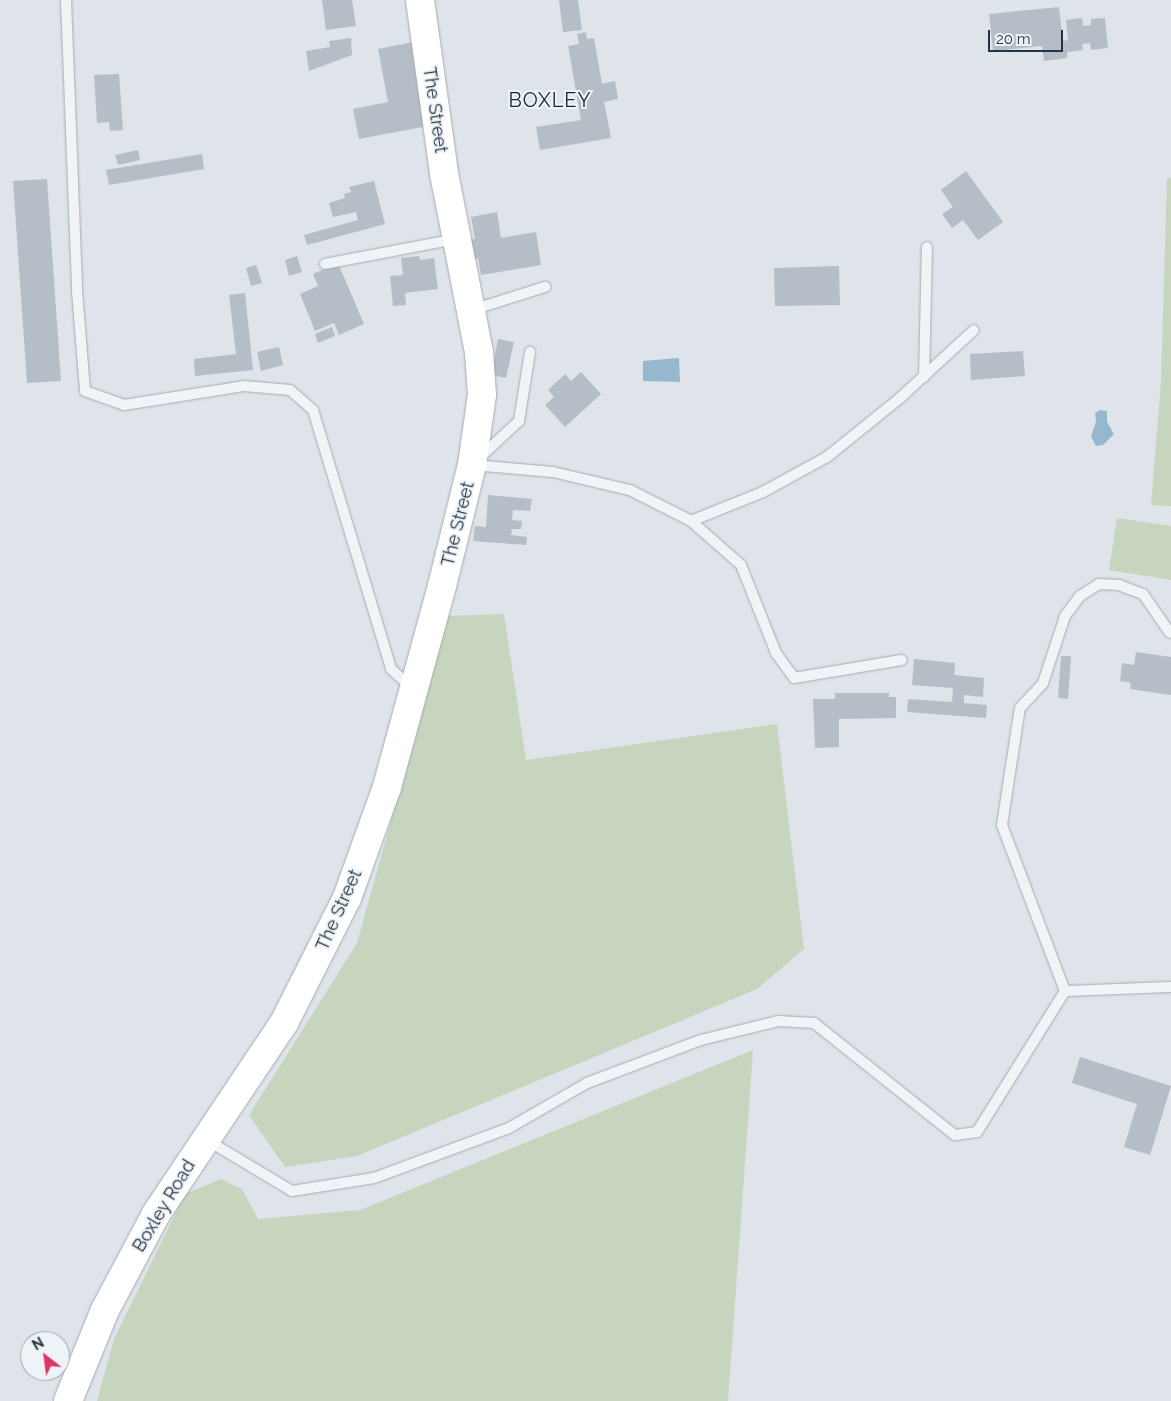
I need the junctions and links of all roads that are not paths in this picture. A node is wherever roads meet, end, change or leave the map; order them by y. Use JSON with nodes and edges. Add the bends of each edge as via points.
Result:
{"nodes":[{"id":1,"x":66,"y":0,"type":"edge"},
{"id":2,"x":420,"y":0,"type":"edge"},
{"id":3,"x":457,"y":239,"type":"junction"},
{"id":4,"x":927,"y":247,"type":"dead end"},
{"id":5,"x":325,"y":264,"type":"dead end"},
{"id":6,"x":545,"y":287,"type":"dead end"},
{"id":7,"x":471,"y":310,"type":"junction"},
{"id":8,"x":974,"y":330,"type":"dead end"},
{"id":9,"x":530,"y":352,"type":"dead end"},
{"id":10,"x":924,"y":377,"type":"junction"},
{"id":11,"x":472,"y":465,"type":"junction"},
{"id":12,"x":691,"y":521,"type":"junction"},
{"id":13,"x":1170,"y":633,"type":"edge"},
{"id":14,"x":901,"y":660,"type":"dead end"},
{"id":15,"x":415,"y":692,"type":"junction"},
{"id":16,"x":1171,"y":987,"type":"edge"},
{"id":17,"x":1065,"y":991,"type":"junction"},
{"id":18,"x":284,"y":1023,"type":"joint"},
{"id":19,"x":204,"y":1138,"type":"junction"},
{"id":20,"x":68,"y":1401,"type":"edge"}],
"edges":[{"from":1,"to":15,"type":"lane","via":[[77,291],[85,392],[124,405],[244,386],[290,390],[313,410],[392,669]]},
{"from":2,"to":3,"type":"street","name":"The Street"},
{"from":3,"to":5,"type":"lane"},
{"from":3,"to":7,"type":"street","name":"The Street"},
{"from":4,"to":10,"type":"lane"},
{"from":6,"to":7,"type":"lane"},
{"from":7,"to":11,"type":"street","name":"The Street","via":[[479,352],[482,395]]},
{"from":8,"to":10,"type":"lane"},
{"from":9,"to":11,"type":"lane","via":[[519,421]]},
{"from":10,"to":12,"type":"lane","via":[[827,457],[763,492]]},
{"from":11,"to":12,"type":"lane","via":[[553,472],[630,490]]},
{"from":11,"to":15,"type":"street","name":"The Street"},
{"from":12,"to":14,"type":"lane","via":[[740,565],[776,653],[794,678]]},
{"from":13,"to":17,"type":"lane","via":[[1143,594],[1119,584],[1099,584],[1080,596],[1065,616],[1043,683],[1020,708],[1002,825]]},
{"from":15,"to":18,"type":"street","name":"The Street","via":[[387,787],[347,898]]},
{"from":16,"to":17,"type":"lane"},
{"from":17,"to":19,"type":"lane","via":[[977,1132],[955,1135],[814,1023],[778,1021],[701,1040],[596,1080],[509,1128],[374,1178],[292,1192]]},
{"from":18,"to":19,"type":"street","name":"Boxley Road"},
{"from":19,"to":20,"type":"street","name":"Boxley Road","via":[[156,1214],[105,1310]]}]}
